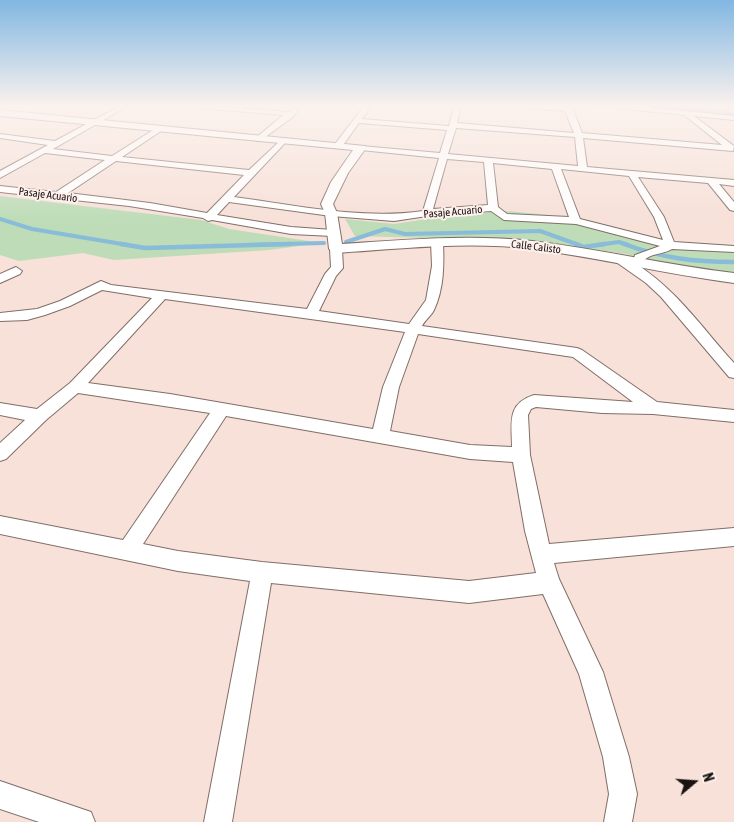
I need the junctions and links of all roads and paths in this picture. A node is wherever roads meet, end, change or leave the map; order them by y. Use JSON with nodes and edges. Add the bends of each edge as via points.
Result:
{"nodes":[{"id":1,"x":58,"y":144,"type":"edge"},
{"id":2,"x":135,"y":144,"type":"edge"},
{"id":3,"x":279,"y":144,"type":"edge"},
{"id":4,"x":320,"y":144,"type":"edge"},
{"id":5,"x":445,"y":144,"type":"edge"},
{"id":6,"x":580,"y":144,"type":"edge"},
{"id":7,"x":682,"y":144,"type":"edge"},
{"id":8,"x":338,"y":146,"type":"joint"},
{"id":9,"x":361,"y":148,"type":"junction"},
{"id":10,"x":733,"y":149,"type":"edge"},
{"id":11,"x":46,"y":150,"type":"junction"},
{"id":12,"x":442,"y":156,"type":"junction"},
{"id":13,"x":114,"y":158,"type":"junction"},
{"id":14,"x":488,"y":160,"type":"junction"},
{"id":15,"x":555,"y":166,"type":"junction"},
{"id":16,"x":583,"y":169,"type":"junction"},
{"id":17,"x":251,"y":173,"type":"junction"},
{"id":18,"x":632,"y":173,"type":"junction"},
{"id":19,"x":0,"y":175,"type":"edge"},
{"id":20,"x":711,"y":180,"type":"junction"},
{"id":21,"x":734,"y":183,"type":"edge"},
{"id":22,"x":0,"y":189,"type":"edge"},
{"id":23,"x":57,"y":196,"type":"junction"},
{"id":24,"x":226,"y":199,"type":"junction"},
{"id":25,"x":493,"y":208,"type":"junction"},
{"id":26,"x":734,"y":208,"type":"edge"},
{"id":27,"x":331,"y":213,"type":"junction"},
{"id":28,"x":427,"y":213,"type":"junction"},
{"id":29,"x":208,"y":218,"type":"junction"},
{"id":30,"x":576,"y":221,"type":"junction"},
{"id":31,"x":333,"y":233,"type":"junction"},
{"id":32,"x":437,"y":242,"type":"junction"},
{"id":33,"x":669,"y":245,"type":"junction"},
{"id":34,"x":336,"y":249,"type":"junction"},
{"id":35,"x":734,"y":249,"type":"edge"},
{"id":36,"x":615,"y":257,"type":"junction"},
{"id":37,"x":638,"y":261,"type":"junction"},
{"id":38,"x":0,"y":265,"type":"edge"},
{"id":39,"x":0,"y":279,"type":"edge"},
{"id":40,"x":731,"y":280,"type":"edge"},
{"id":41,"x":161,"y":296,"type":"junction"},
{"id":42,"x":311,"y":314,"type":"junction"},
{"id":43,"x":0,"y":317,"type":"edge"},
{"id":44,"x":413,"y":330,"type":"junction"},
{"id":45,"x":734,"y":373,"type":"edge"},
{"id":46,"x":75,"y":387,"type":"junction"},
{"id":47,"x":653,"y":408,"type":"junction"},
{"id":48,"x":0,"y":409,"type":"edge"},
{"id":49,"x":222,"y":409,"type":"junction"},
{"id":50,"x":40,"y":416,"type":"junction"},
{"id":51,"x":734,"y":416,"type":"edge"},
{"id":52,"x":380,"y":437,"type":"junction"},
{"id":53,"x":0,"y":454,"type":"edge"},
{"id":54,"x":521,"y":455,"type":"junction"},
{"id":55,"x":0,"y":525,"type":"edge"},
{"id":56,"x":734,"y":536,"type":"edge"},
{"id":57,"x":127,"y":551,"type":"junction"},
{"id":58,"x":541,"y":554,"type":"junction"},
{"id":59,"x":262,"y":572,"type":"junction"},
{"id":60,"x":550,"y":582,"type":"junction"},
{"id":61,"x":0,"y":795,"type":"edge"},
{"id":62,"x":82,"y":822,"type":"edge"},
{"id":63,"x":218,"y":822,"type":"edge"},
{"id":64,"x":618,"y":822,"type":"edge"}],
"edges":[{"from":1,"to":11,"type":"street","name":"Pasaje Acuario"},
{"from":2,"to":13,"type":"street"},
{"from":3,"to":17,"type":"street"},
{"from":4,"to":8,"type":"street"},
{"from":5,"to":12,"type":"street"},
{"from":6,"to":16,"type":"street"},
{"from":7,"to":10,"type":"street"},
{"from":8,"to":9,"type":"street"},
{"from":9,"to":12,"type":"street"},
{"from":9,"to":27,"type":"street","via":[[327,204]]},
{"from":11,"to":13,"type":"street"},
{"from":11,"to":19,"type":"street","name":"Pasaje Acuario"},
{"from":12,"to":14,"type":"street"},
{"from":12,"to":28,"type":"street"},
{"from":13,"to":17,"type":"street"},
{"from":13,"to":23,"type":"street"},
{"from":14,"to":15,"type":"street"},
{"from":14,"to":25,"type":"street"},
{"from":15,"to":16,"type":"street"},
{"from":15,"to":30,"type":"street"},
{"from":16,"to":18,"type":"street"},
{"from":17,"to":24,"type":"street"},
{"from":18,"to":20,"type":"street"},
{"from":18,"to":33,"type":"street","via":[[668,234]]},
{"from":20,"to":21,"type":"street"},
{"from":20,"to":26,"type":"street"},
{"from":22,"to":23,"type":"street","name":"Pasaje Acuario"},
{"from":23,"to":29,"type":"street","name":"Pasaje Acuario","via":[[170,209]]},
{"from":24,"to":27,"type":"street","name":"Pasaje Acuario"},
{"from":24,"to":29,"type":"street"},
{"from":25,"to":28,"type":"street","name":"Pasaje Acuario"},
{"from":25,"to":30,"type":"street","name":"Pasaje Acuario","via":[[504,217]]},
{"from":27,"to":28,"type":"street","name":"Pasaje Acuario","via":[[394,218]]},
{"from":27,"to":31,"type":"street"},
{"from":29,"to":31,"type":"street","name":"Pasaje Acuario","via":[[298,233]]},
{"from":30,"to":33,"type":"street","name":"Pasaje Acuario"},
{"from":31,"to":34,"type":"street"},
{"from":32,"to":34,"type":"street","name":"Calle Calisto"},
{"from":32,"to":36,"type":"street","name":"Calle Calisto","via":[[532,245]]},
{"from":32,"to":44,"type":"street","via":[[438,266],[432,300]]},
{"from":33,"to":35,"type":"street","name":"Pasaje Acuario"},
{"from":33,"to":37,"type":"street","via":[[664,250],[644,253]]},
{"from":34,"to":42,"type":"street","via":[[337,268]]},
{"from":36,"to":37,"type":"street","name":"Calle Calisto"},
{"from":36,"to":45,"type":"street","via":[[654,282]]},
{"from":37,"to":40,"type":"street","name":"Calle Calisto"},
{"from":38,"to":39,"type":"street","via":[[16,271]]},
{"from":41,"to":42,"type":"street"},
{"from":41,"to":43,"type":"street","via":[[101,285],[52,310],[21,317]]},
{"from":41,"to":46,"type":"street"},
{"from":42,"to":44,"type":"street"},
{"from":44,"to":47,"type":"street","via":[[577,353]]},
{"from":44,"to":52,"type":"street","via":[[391,386]]},
{"from":46,"to":49,"type":"street"},
{"from":46,"to":50,"type":"street"},
{"from":47,"to":51,"type":"street"},
{"from":47,"to":54,"type":"street","via":[[534,401],[525,405],[520,415]]},
{"from":48,"to":50,"type":"street"},
{"from":49,"to":52,"type":"street"},
{"from":49,"to":57,"type":"street"},
{"from":50,"to":53,"type":"street"},
{"from":52,"to":54,"type":"street","via":[[470,452]]},
{"from":54,"to":58,"type":"street"},
{"from":55,"to":57,"type":"street"},
{"from":56,"to":58,"type":"street"},
{"from":57,"to":59,"type":"street"},
{"from":58,"to":60,"type":"street"},
{"from":59,"to":60,"type":"street","via":[[469,592]]},
{"from":59,"to":63,"type":"street"},
{"from":60,"to":64,"type":"street","via":[[591,672],[616,758],[623,794]]},
{"from":61,"to":62,"type":"street"}]}
